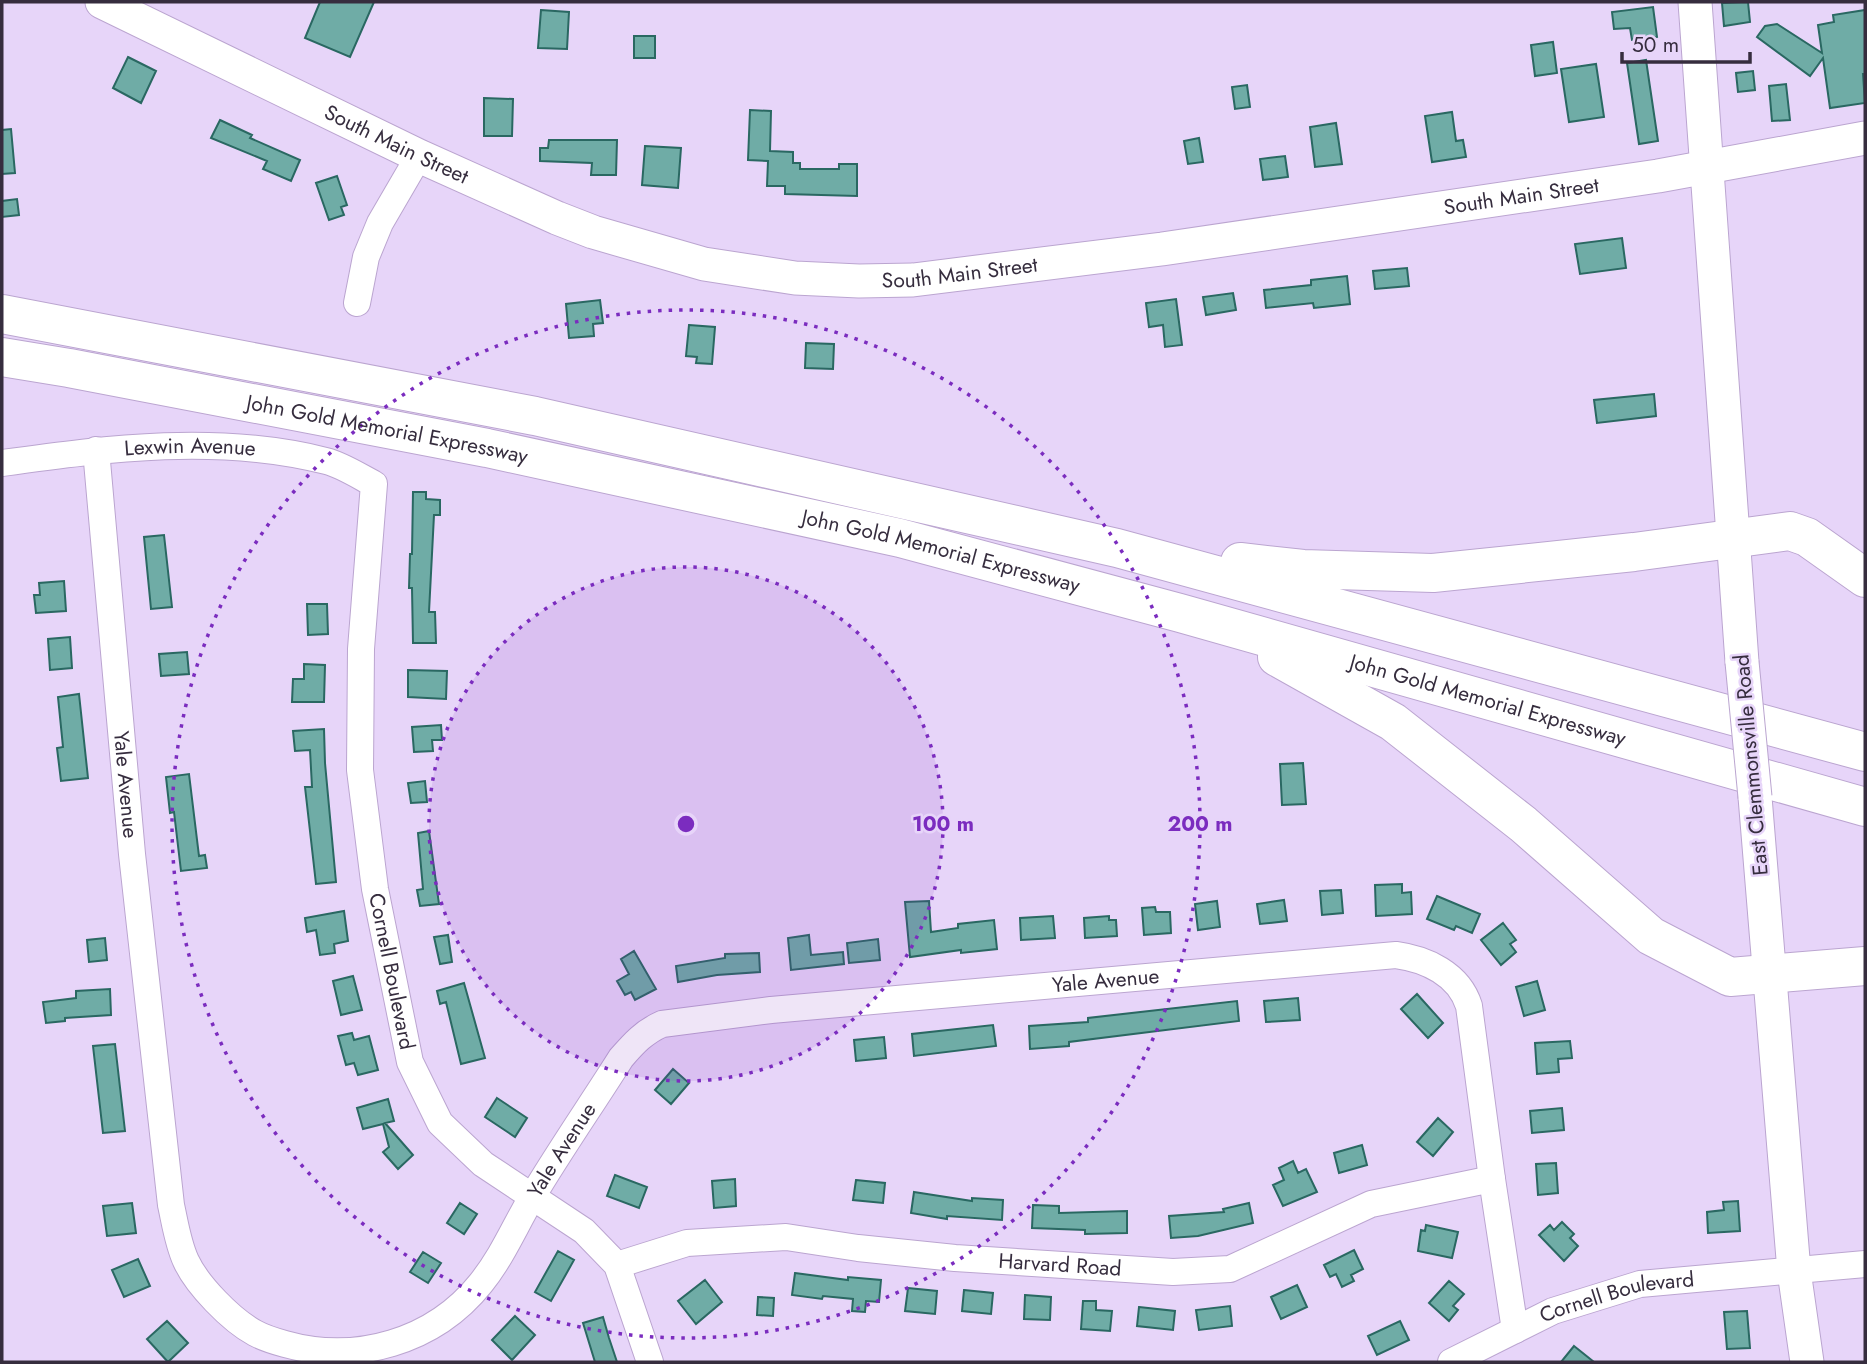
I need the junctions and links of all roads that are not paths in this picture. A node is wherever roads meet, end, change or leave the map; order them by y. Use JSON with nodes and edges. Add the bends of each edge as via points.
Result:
{"nodes":[{"id":1,"x":102,"y":2,"type":"edge"},
{"id":2,"x":1695,"y":2,"type":"edge"},
{"id":3,"x":1865,"y":138,"type":"edge"},
{"id":4,"x":419,"y":156,"type":"junction"},
{"id":5,"x":1706,"y":167,"type":"junction"},
{"id":6,"x":357,"y":303,"type":"dead end"},
{"id":7,"x":2,"y":314,"type":"edge"},
{"id":8,"x":2,"y":357,"type":"edge"},
{"id":9,"x":96,"y":450,"type":"junction"},
{"id":10,"x":2,"y":463,"type":"edge"},
{"id":11,"x":374,"y":484,"type":"joint"},
{"id":12,"x":1732,"y":538,"type":"junction"},
{"id":13,"x":1118,"y":548,"type":"junction"},
{"id":14,"x":1865,"y":578,"type":"edge"},
{"id":15,"x":1180,"y":612,"type":"junction"},
{"id":16,"x":1865,"y":752,"type":"edge"},
{"id":17,"x":1865,"y":807,"type":"edge"},
{"id":18,"x":1865,"y":966,"type":"edge"},
{"id":19,"x":1769,"y":975,"type":"junction"},
{"id":20,"x":1492,"y":1179,"type":"junction"},
{"id":21,"x":532,"y":1197,"type":"junction"},
{"id":22,"x":1865,"y":1264,"type":"edge"},
{"id":23,"x":617,"y":1265,"type":"junction"},
{"id":24,"x":1794,"y":1271,"type":"junction"},
{"id":25,"x":1516,"y":1330,"type":"junction"},
{"id":26,"x":650,"y":1362,"type":"edge"},
{"id":27,"x":1451,"y":1362,"type":"edge"},
{"id":28,"x":1807,"y":1362,"type":"edge"}],
"edges":[{"from":1,"to":4,"type":"main road","name":"South Main Street"},
{"from":2,"to":5,"type":"main road","name":"East Clemmonsville Road"},
{"from":3,"to":5,"type":"main road","name":"South Main Street"},
{"from":4,"to":5,"type":"main road","name":"South Main Street","via":[[557,218],[663,253],[796,278],[859,281],[946,277],[1161,249]]},
{"from":4,"to":6,"type":"street","via":[[380,223],[366,257]]},
{"from":5,"to":12,"type":"main road","name":"East Clemmonsville Road"},
{"from":7,"to":13,"type":"highway","name":"John Gold Memorial Expressway","via":[[535,416]]},
{"from":8,"to":15,"type":"highway","name":"John Gold Memorial Expressway","via":[[487,447],[900,538]]},
{"from":9,"to":10,"type":"street","name":"Lexwin Avenue"},
{"from":9,"to":11,"type":"street","name":"Lexwin Avenue","via":[[240,446],[329,461]]},
{"from":9,"to":21,"type":"street","name":"Yale Avenue","via":[[132,854],[171,1205],[191,1272],[234,1318],[267,1339],[329,1350],[376,1348],[420,1333],[465,1301],[503,1251]]},
{"from":11,"to":21,"type":"street","name":"Cornell Boulevard","via":[[361,649],[360,770],[375,889],[410,1062],[440,1123],[483,1164]]},
{"from":12,"to":13,"type":"highway","via":[[1433,573],[1303,569]]},
{"from":12,"to":14,"type":"highway","via":[[1790,531],[1807,537]]},
{"from":12,"to":19,"type":"main road","name":"East Clemmonsville Road","bridge":true},
{"from":13,"to":16,"type":"highway","name":"John Gold Memorial Expressway"},
{"from":15,"to":17,"type":"highway","name":"John Gold Memorial Expressway"},
{"from":15,"to":19,"type":"highway","via":[[1299,668],[1393,722],[1523,824],[1651,936],[1730,977]]},
{"from":18,"to":19,"type":"highway"},
{"from":19,"to":24,"type":"main road","name":"East Clemmonsville Road"},
{"from":20,"to":21,"type":"street","name":"Yale Avenue","via":[[1467,999],[1447,974],[1433,965],[1396,955],[771,1010],[662,1024],[648,1030],[621,1058]]},
{"from":20,"to":23,"type":"street","name":"Harvard Road","via":[[1371,1204],[1230,1269],[1173,1272],[982,1259],[786,1237],[687,1243]]},
{"from":20,"to":25,"type":"street","name":"Yale Avenue"},
{"from":21,"to":23,"type":"street","name":"Cornell Boulevard","via":[[584,1231]]},
{"from":22,"to":24,"type":"street","name":"Cornell Boulevard"},
{"from":23,"to":26,"type":"street","name":"Cornell Boulevard"},
{"from":24,"to":25,"type":"street","name":"Cornell Boulevard","via":[[1640,1284],[1553,1311]]},
{"from":24,"to":28,"type":"main road","name":"East Clemmonsville Road"},
{"from":25,"to":27,"type":"street","name":"Cornell Boulevard"}]}
